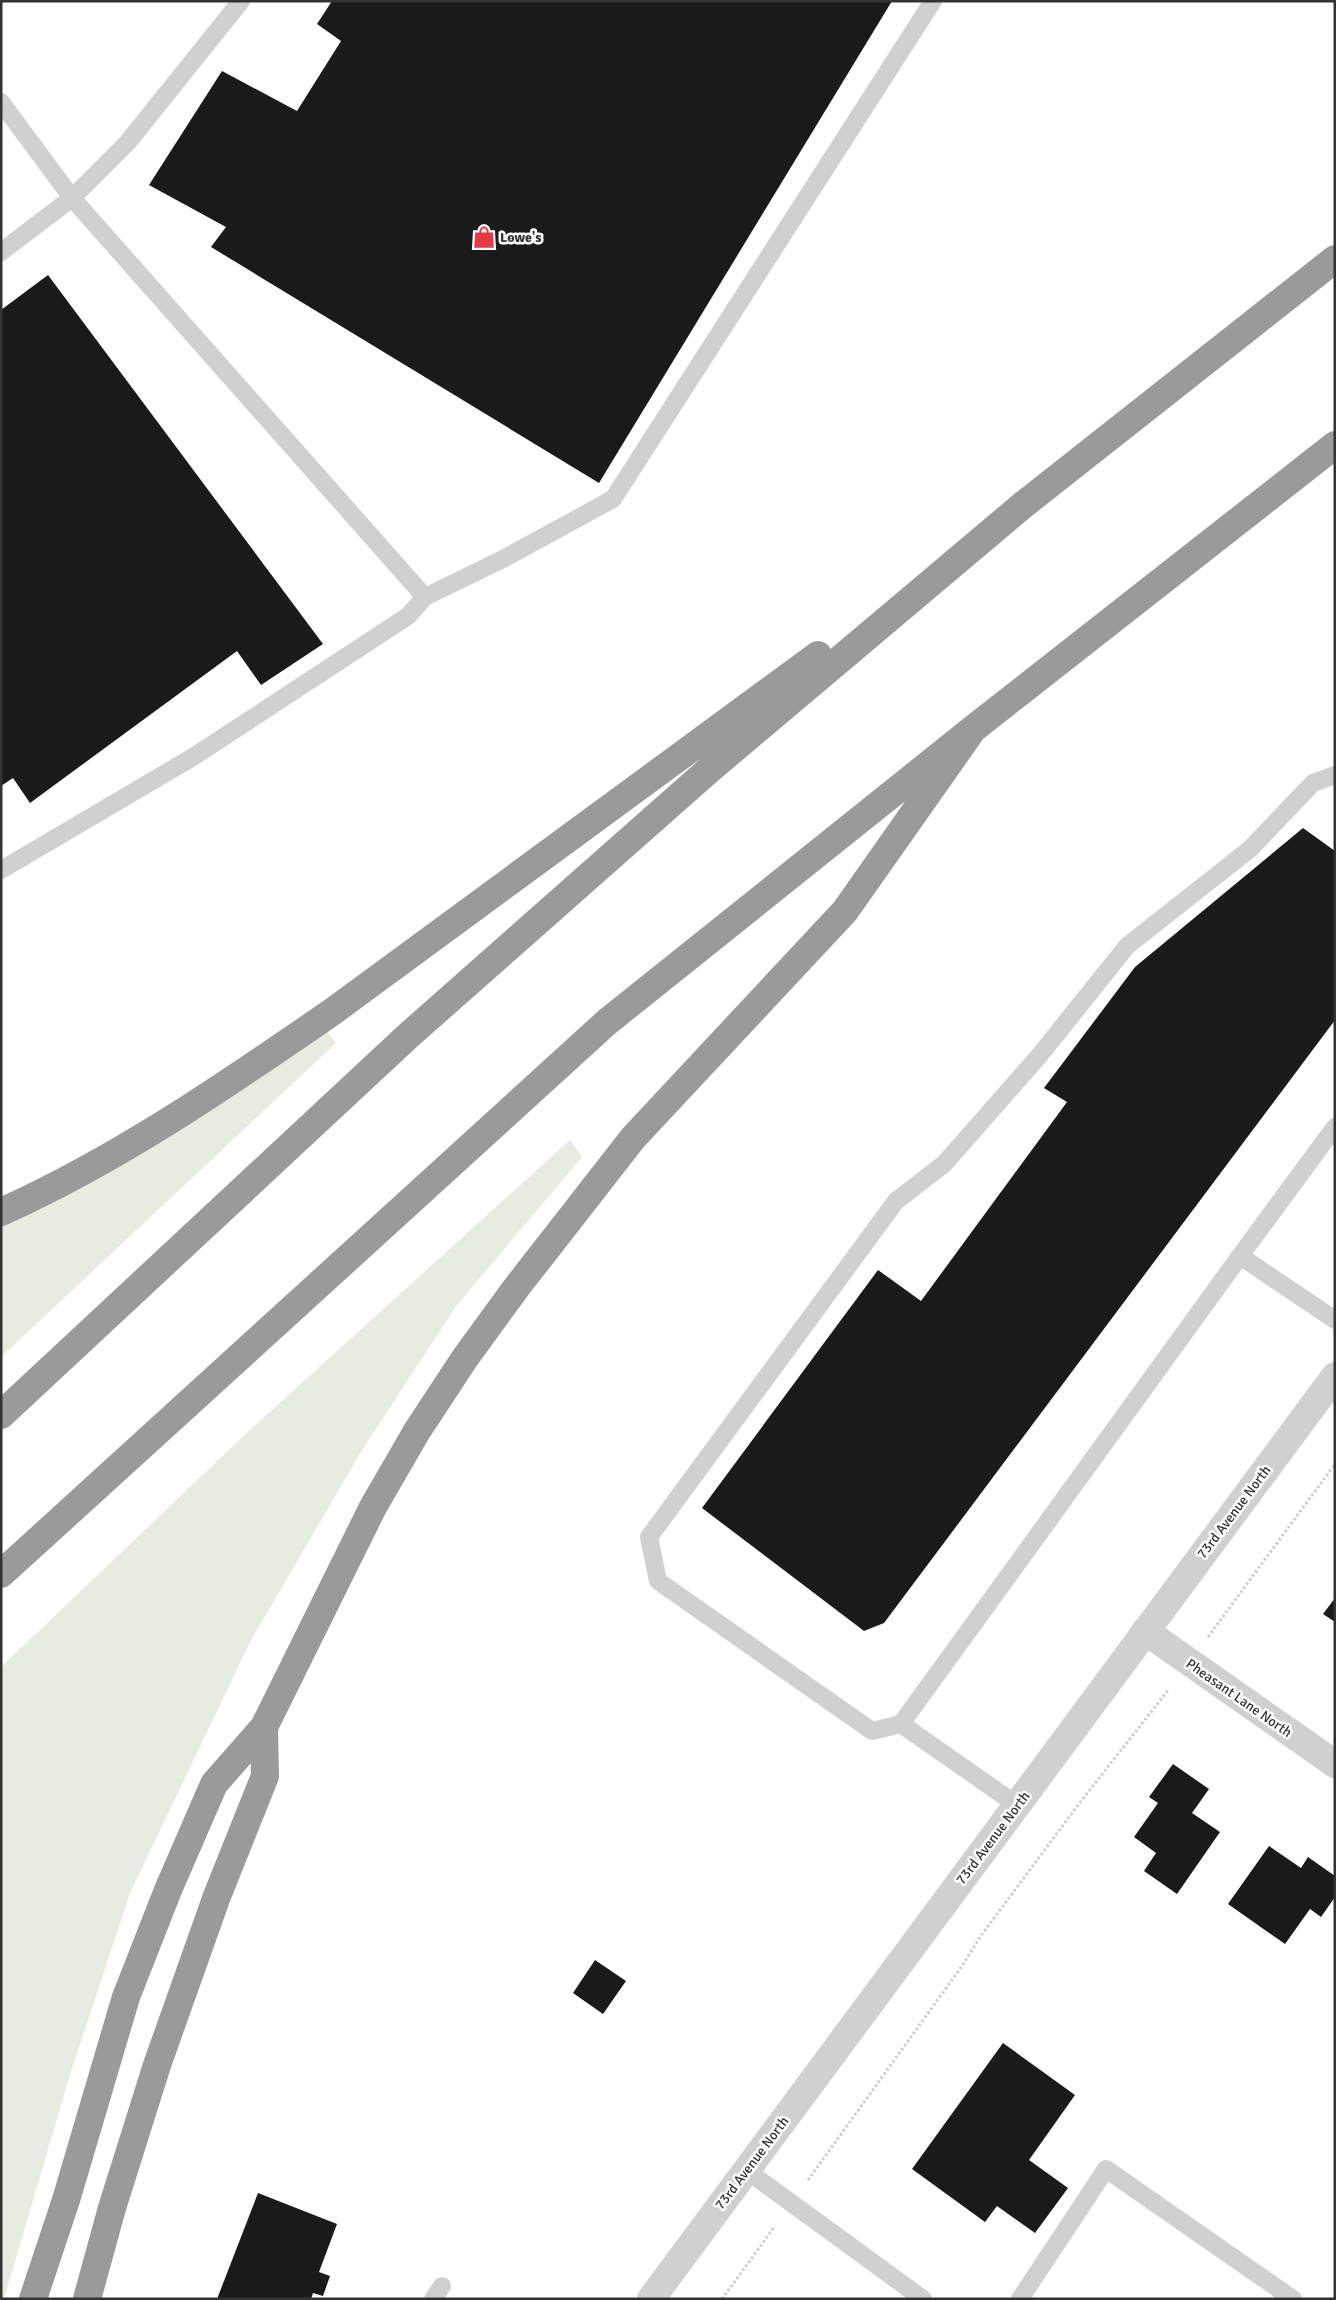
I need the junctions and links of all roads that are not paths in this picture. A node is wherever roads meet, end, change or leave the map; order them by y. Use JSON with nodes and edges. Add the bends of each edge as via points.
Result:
{"nodes":[{"id":1,"x":241,"y":1,"type":"edge"},
{"id":2,"x":933,"y":1,"type":"edge"},
{"id":3,"x":1,"y":102,"type":"edge"},
{"id":4,"x":72,"y":198,"type":"junction"},
{"id":5,"x":1,"y":252,"type":"edge"},
{"id":6,"x":1335,"y":260,"type":"edge"},
{"id":7,"x":1335,"y":445,"type":"edge"},
{"id":8,"x":1023,"y":505,"type":"junction"},
{"id":9,"x":425,"y":598,"type":"junction"},
{"id":10,"x":973,"y":729,"type":"junction"},
{"id":11,"x":1335,"y":775,"type":"edge"},
{"id":12,"x":1,"y":870,"type":"edge"},
{"id":13,"x":1335,"y":1127,"type":"edge"},
{"id":14,"x":1,"y":1212,"type":"edge"},
{"id":15,"x":1240,"y":1256,"type":"junction"},
{"id":16,"x":1335,"y":1320,"type":"edge"},
{"id":17,"x":1335,"y":1376,"type":"edge"},
{"id":18,"x":1,"y":1415,"type":"edge"},
{"id":19,"x":1,"y":1574,"type":"edge"},
{"id":20,"x":1145,"y":1631,"type":"junction"},
{"id":21,"x":901,"y":1724,"type":"junction"},
{"id":22,"x":264,"y":1727,"type":"junction"},
{"id":23,"x":1335,"y":1764,"type":"edge"},
{"id":24,"x":1017,"y":1805,"type":"junction"},
{"id":25,"x":746,"y":2170,"type":"junction"},
{"id":26,"x":657,"y":2297,"type":"edge"},
{"id":27,"x":33,"y":2299,"type":"edge"},
{"id":28,"x":87,"y":2299,"type":"edge"},
{"id":29,"x":923,"y":2299,"type":"edge"},
{"id":30,"x":1020,"y":2299,"type":"edge"},
{"id":31,"x":1293,"y":2299,"type":"edge"}],
"edges":[{"from":1,"to":4,"type":"lane","via":[[128,142]]},
{"from":2,"to":9,"type":"lane","via":[[613,499]]},
{"from":3,"to":4,"type":"lane"},
{"from":4,"to":5,"type":"lane"},
{"from":4,"to":9,"type":"lane"},
{"from":6,"to":8,"type":"highway"},
{"from":7,"to":10,"type":"highway"},
{"from":8,"to":14,"type":"highway","via":[[332,1012],[106,1160]]},
{"from":8,"to":18,"type":"highway","via":[[710,769],[417,1028]]},
{"from":9,"to":12,"type":"lane","via":[[408,616],[192,757]]},
{"from":10,"to":19,"type":"highway","via":[[607,1022]]},
{"from":10,"to":22,"type":"highway","via":[[844,911],[633,1138],[464,1358],[373,1507]]},
{"from":11,"to":21,"type":"lane","via":[[1313,783],[1250,849],[1128,946],[1039,1056],[944,1164],[896,1200],[649,1536],[658,1581],[872,1731]]},
{"from":13,"to":15,"type":"lane"},
{"from":15,"to":16,"type":"lane"},
{"from":15,"to":21,"type":"lane"},
{"from":17,"to":20,"type":"street","name":"73rd Avenue North"},
{"from":20,"to":23,"type":"street","name":"Pheasant Lane North"},
{"from":20,"to":24,"type":"street","name":"73rd Avenue North"},
{"from":21,"to":24,"type":"lane"},
{"from":22,"to":27,"type":"highway","via":[[214,1784],[168,1890],[126,1996]]},
{"from":22,"to":28,"type":"highway","via":[[265,1776],[217,1896],[157,2065]]},
{"from":24,"to":25,"type":"street","name":"73rd Avenue North"},
{"from":25,"to":26,"type":"street","name":"73rd Avenue North"},
{"from":25,"to":29,"type":"lane"},
{"from":30,"to":31,"type":"lane","via":[[1106,2169]]}]}
